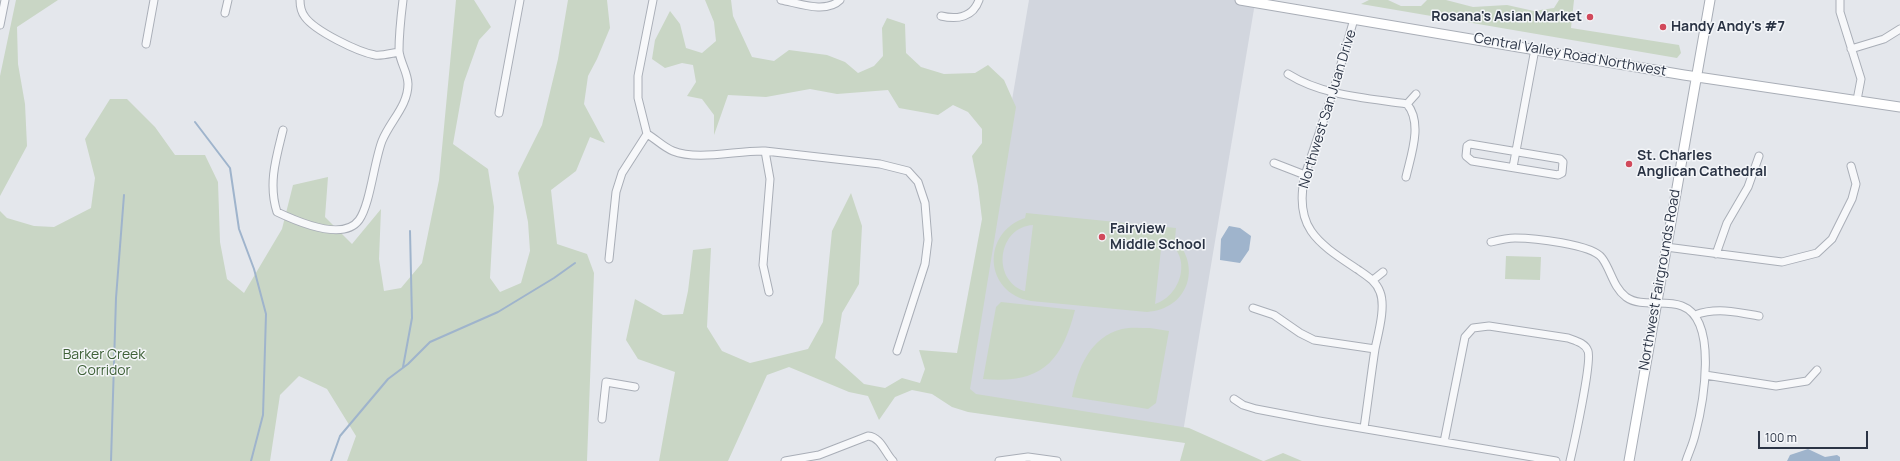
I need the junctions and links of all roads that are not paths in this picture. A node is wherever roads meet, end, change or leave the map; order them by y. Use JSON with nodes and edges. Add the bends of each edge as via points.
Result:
{"nodes":[{"id":1,"x":5,"y":0,"type":"edge"},
{"id":2,"x":154,"y":0,"type":"edge"},
{"id":3,"x":228,"y":0,"type":"edge"},
{"id":4,"x":300,"y":0,"type":"edge"},
{"id":5,"x":403,"y":0,"type":"edge"},
{"id":6,"x":520,"y":0,"type":"edge"},
{"id":7,"x":653,"y":0,"type":"edge"},
{"id":8,"x":782,"y":0,"type":"edge"},
{"id":9,"x":840,"y":0,"type":"edge"},
{"id":10,"x":979,"y":0,"type":"edge"},
{"id":11,"x":1240,"y":0,"type":"edge"},
{"id":12,"x":1710,"y":0,"type":"edge"},
{"id":13,"x":1840,"y":0,"type":"edge"},
{"id":14,"x":1256,"y":1,"type":"edge"},
{"id":15,"x":225,"y":13,"type":"dead end"},
{"id":16,"x":941,"y":16,"type":"dead end"},
{"id":17,"x":1354,"y":19,"type":"junction"},
{"id":18,"x":0,"y":25,"type":"edge"},
{"id":19,"x":1900,"y":29,"type":"edge"},
{"id":20,"x":146,"y":44,"type":"dead end"},
{"id":21,"x":1536,"y":49,"type":"junction"},
{"id":22,"x":1852,"y":49,"type":"junction"},
{"id":23,"x":399,"y":52,"type":"junction"},
{"id":24,"x":1288,"y":74,"type":"dead end"},
{"id":25,"x":1696,"y":76,"type":"junction"},
{"id":26,"x":1333,"y":92,"type":"junction"},
{"id":27,"x":1416,"y":94,"type":"dead end"},
{"id":28,"x":1857,"y":100,"type":"junction"},
{"id":29,"x":1407,"y":104,"type":"junction"},
{"id":30,"x":1900,"y":107,"type":"edge"},
{"id":31,"x":499,"y":113,"type":"dead end"},
{"id":32,"x":283,"y":130,"type":"dead end"},
{"id":33,"x":647,"y":134,"type":"junction"},
{"id":34,"x":765,"y":151,"type":"junction"},
{"id":35,"x":1517,"y":151,"type":"junction"},
{"id":36,"x":1759,"y":156,"type":"dead end"},
{"id":37,"x":1274,"y":163,"type":"dead end"},
{"id":38,"x":1851,"y":166,"type":"dead end"},
{"id":39,"x":1513,"y":168,"type":"junction"},
{"id":40,"x":1305,"y":175,"type":"junction"},
{"id":41,"x":1406,"y":176,"type":"dead end"},
{"id":42,"x":1491,"y":242,"type":"dead end"},
{"id":43,"x":1666,"y":247,"type":"junction"},
{"id":44,"x":1716,"y":254,"type":"junction"},
{"id":45,"x":609,"y":259,"type":"dead end"},
{"id":46,"x":1383,"y":272,"type":"dead end"},
{"id":47,"x":1373,"y":280,"type":"junction"},
{"id":48,"x":769,"y":292,"type":"dead end"},
{"id":49,"x":1656,"y":302,"type":"junction"},
{"id":50,"x":1253,"y":308,"type":"dead end"},
{"id":51,"x":1695,"y":315,"type":"junction"},
{"id":52,"x":1759,"y":316,"type":"dead end"},
{"id":53,"x":1375,"y":349,"type":"junction"},
{"id":54,"x":897,"y":351,"type":"dead end"},
{"id":55,"x":1817,"y":370,"type":"dead end"},
{"id":56,"x":1705,"y":375,"type":"junction"},
{"id":57,"x":635,"y":387,"type":"dead end"},
{"id":58,"x":1234,"y":399,"type":"dead end"},
{"id":59,"x":602,"y":419,"type":"dead end"},
{"id":60,"x":1364,"y":428,"type":"junction"},
{"id":61,"x":1444,"y":442,"type":"junction"},
{"id":62,"x":785,"y":461,"type":"edge"},
{"id":63,"x":893,"y":461,"type":"edge"},
{"id":64,"x":999,"y":461,"type":"edge"},
{"id":65,"x":1057,"y":461,"type":"edge"},
{"id":66,"x":1556,"y":461,"type":"edge"},
{"id":67,"x":1570,"y":461,"type":"edge"},
{"id":68,"x":1629,"y":461,"type":"edge"},
{"id":69,"x":1686,"y":461,"type":"edge"}],
"edges":[{"from":1,"to":18,"type":"street"},
{"from":2,"to":20,"type":"street"},
{"from":3,"to":15,"type":"street"},
{"from":4,"to":23,"type":"street","via":[[306,18],[349,46],[376,55]]},
{"from":5,"to":23,"type":"street"},
{"from":6,"to":31,"type":"street"},
{"from":7,"to":33,"type":"street","via":[[638,76],[638,98]]},
{"from":8,"to":9,"type":"street","via":[[828,6]]},
{"from":10,"to":16,"type":"street","via":[[975,9],[963,17]]},
{"from":11,"to":14,"type":"main road","name":"Central Valley Road Northwest"},
{"from":12,"to":25,"type":"main road","name":"Northwest Fairgrounds Road"},
{"from":13,"to":22,"type":"street","via":[[1840,12]]},
{"from":14,"to":17,"type":"main road","name":"Central Valley Road Northwest"},
{"from":17,"to":21,"type":"main road","name":"Central Valley Road Northwest"},
{"from":17,"to":26,"type":"street","name":"Northwest San Juan Drive"},
{"from":19,"to":22,"type":"street","via":[[1884,39]]},
{"from":21,"to":25,"type":"main road","name":"Central Valley Road Northwest"},
{"from":21,"to":35,"type":"street"},
{"from":22,"to":28,"type":"street","via":[[1861,79]]},
{"from":23,"to":32,"type":"street","via":[[408,83],[406,98],[382,141],[365,208],[354,225],[338,229],[316,228],[277,212],[272,175]]},
{"from":24,"to":26,"type":"street","via":[[1300,82]]},
{"from":25,"to":28,"type":"main road","name":"Central Valley Road Northwest"},
{"from":25,"to":43,"type":"main road","name":"Northwest Fairgrounds Road"},
{"from":26,"to":29,"type":"street"},
{"from":26,"to":40,"type":"street","name":"Northwest San Juan Drive"},
{"from":27,"to":29,"type":"street"},
{"from":28,"to":30,"type":"main road","name":"Central Valley Road Northwest"},
{"from":29,"to":41,"type":"street","via":[[1413,111],[1415,121]]},
{"from":33,"to":34,"type":"street","via":[[665,147],[684,154]]},
{"from":33,"to":45,"type":"street","via":[[622,173],[616,192]]},
{"from":34,"to":48,"type":"street","via":[[770,179],[763,265]]},
{"from":34,"to":54,"type":"street","via":[[886,165],[908,171],[918,182],[925,203],[928,240],[925,264]]},
{"from":35,"to":39,"type":"street"},
{"from":35,"to":39,"type":"street","via":[[1560,159],[1564,167],[1558,175]]},
{"from":35,"to":39,"type":"street","via":[[1470,144],[1466,150],[1466,156],[1472,161]]},
{"from":36,"to":44,"type":"street","via":[[1748,187],[1727,223]]},
{"from":37,"to":40,"type":"street"},
{"from":38,"to":44,"type":"street","via":[[1856,184],[1852,199],[1832,240],[1816,253],[1782,262]]},
{"from":40,"to":47,"type":"street","name":"Northwest San Juan Drive","via":[[1302,205],[1304,219],[1310,231],[1337,255]]},
{"from":42,"to":49,"type":"street","via":[[1515,238],[1592,249],[1602,258],[1616,284],[1627,297],[1640,302]]},
{"from":43,"to":44,"type":"street"},
{"from":43,"to":49,"type":"main road","name":"Northwest Fairgrounds Road"},
{"from":46,"to":47,"type":"street"},
{"from":47,"to":53,"type":"street","name":"Northwest San Juan Drive","via":[[1381,293],[1382,304]]},
{"from":49,"to":51,"type":"street","via":[[1683,306]]},
{"from":49,"to":68,"type":"main road","name":"Northwest Fairgrounds Road"},
{"from":50,"to":53,"type":"street","via":[[1274,315],[1314,340]]},
{"from":51,"to":52,"type":"street","via":[[1730,310]]},
{"from":51,"to":56,"type":"street","via":[[1701,324],[1705,340]]},
{"from":53,"to":60,"type":"street","name":"Northwest San Juan Drive"},
{"from":55,"to":56,"type":"street","via":[[1807,382],[1776,386]]},
{"from":56,"to":69,"type":"street","via":[[1695,436]]},
{"from":57,"to":59,"type":"street","via":[[606,382]]},
{"from":58,"to":60,"type":"street","via":[[1256,409]]},
{"from":60,"to":61,"type":"street"},
{"from":61,"to":66,"type":"street"},
{"from":61,"to":67,"type":"street","via":[[1465,336],[1473,328],[1489,326],[1568,338],[1579,342],[1587,349],[1587,371]]},
{"from":62,"to":63,"type":"street","via":[[819,455],[873,436]]},
{"from":64,"to":65,"type":"street","via":[[1028,457]]}]}
